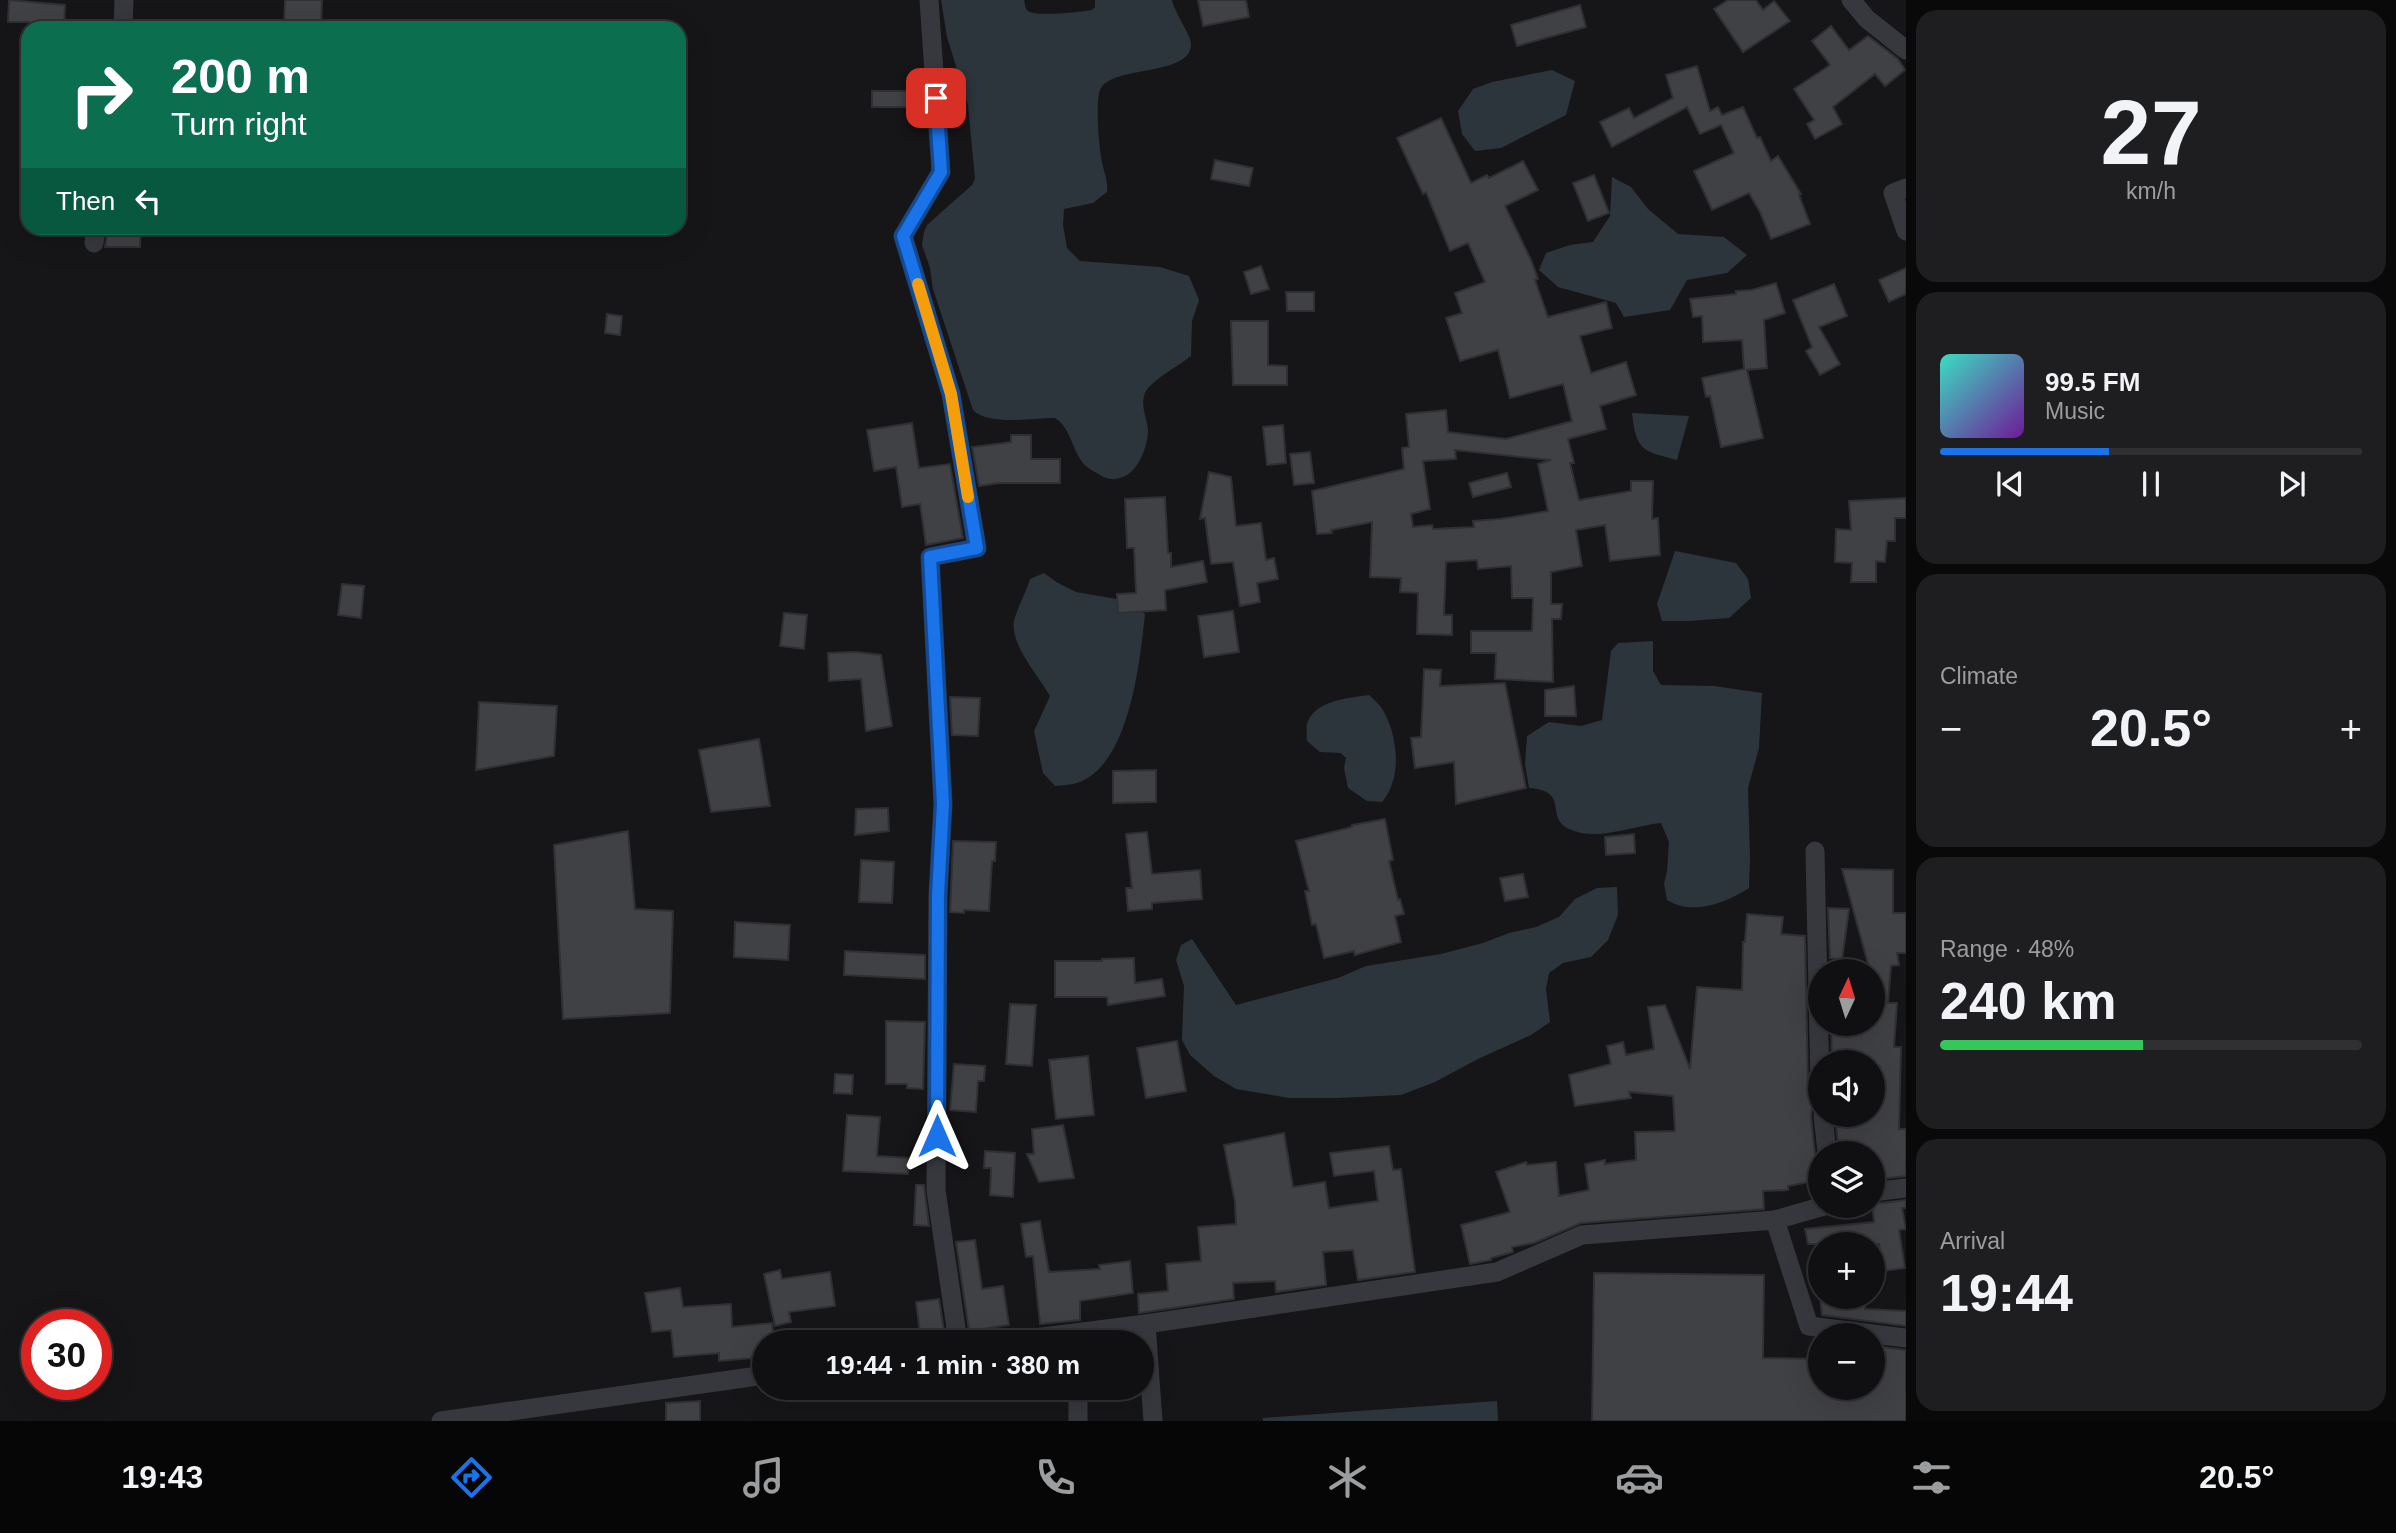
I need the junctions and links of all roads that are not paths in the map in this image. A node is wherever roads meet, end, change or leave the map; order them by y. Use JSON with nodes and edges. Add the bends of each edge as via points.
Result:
{"nodes":[{"id":1,"x":124,"y":0,"type":"edge"},
{"id":2,"x":929,"y":0,"type":"edge"},
{"id":3,"x":1851,"y":0,"type":"edge"},
{"id":4,"x":123,"y":21,"type":"edge"},
{"id":5,"x":1906,"y":50,"type":"edge"},
{"id":6,"x":1906,"y":188,"type":"edge"},
{"id":7,"x":1906,"y":231,"type":"edge"},
{"id":8,"x":1815,"y":851,"type":"dead end"},
{"id":9,"x":1819,"y":1050,"type":"edge"},
{"id":10,"x":1906,"y":1188,"type":"edge"},
{"id":11,"x":1885,"y":1190,"type":"edge"},
{"id":12,"x":1808,"y":1211,"type":"edge"},
{"id":13,"x":1775,"y":1220,"type":"junction"},
{"id":14,"x":1146,"y":1324,"type":"junction"},
{"id":15,"x":956,"y":1330,"type":"edge"},
{"id":16,"x":1114,"y":1330,"type":"edge"},
{"id":17,"x":1906,"y":1338,"type":"edge"},
{"id":18,"x":752,"y":1377,"type":"edge"},
{"id":19,"x":1078,"y":1400,"type":"edge"},
{"id":20,"x":441,"y":1421,"type":"edge"},
{"id":21,"x":1078,"y":1421,"type":"edge"},
{"id":22,"x":1153,"y":1421,"type":"edge"}],
"edges":[{"from":1,"to":4,"type":"street"},
{"from":2,"to":15,"type":"street","via":[[941,172],[903,236],[951,394],[977,548],[930,557],[943,804],[936,1190]]},
{"from":3,"to":5,"type":"street"},
{"from":6,"to":7,"type":"street","via":[[1893,192]]},
{"from":8,"to":9,"type":"street"},
{"from":10,"to":11,"type":"street"},
{"from":12,"to":13,"type":"street"},
{"from":13,"to":14,"type":"street","via":[[1582,1235],[1497,1272]]},
{"from":13,"to":17,"type":"street","via":[[1809,1326]]},
{"from":14,"to":16,"type":"street"},
{"from":14,"to":22,"type":"street"},
{"from":18,"to":20,"type":"street"},
{"from":19,"to":21,"type":"street"}]}
